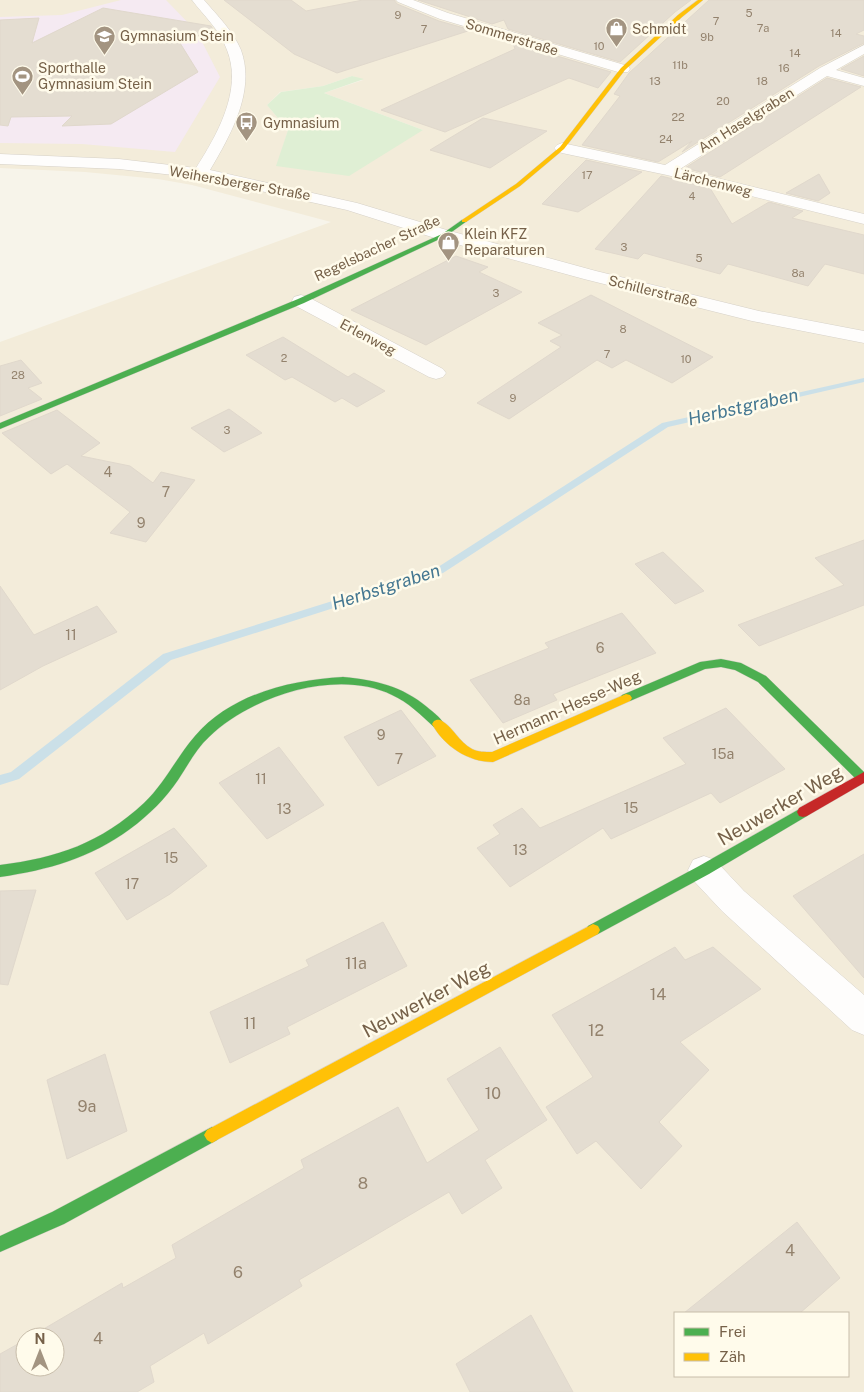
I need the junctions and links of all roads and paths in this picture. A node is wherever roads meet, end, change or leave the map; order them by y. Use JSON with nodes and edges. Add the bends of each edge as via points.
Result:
{"nodes":[{"id":1,"x":198,"y":0,"type":"edge"},
{"id":2,"x":402,"y":0,"type":"edge"},
{"id":3,"x":701,"y":0,"type":"edge"},
{"id":4,"x":864,"y":49,"type":"edge"},
{"id":5,"x":624,"y":69,"type":"junction"},
{"id":6,"x":825,"y":71,"type":"junction"},
{"id":7,"x":864,"y":82,"type":"edge"},
{"id":8,"x":562,"y":148,"type":"junction"},
{"id":9,"x":0,"y":159,"type":"edge"},
{"id":10,"x":667,"y":170,"type":"junction"},
{"id":11,"x":201,"y":173,"type":"junction"},
{"id":12,"x":864,"y":220,"type":"edge"},
{"id":13,"x":444,"y":235,"type":"junction"},
{"id":14,"x":301,"y":300,"type":"junction"},
{"id":15,"x":864,"y":337,"type":"edge"},
{"id":16,"x":436,"y":372,"type":"dead end"},
{"id":17,"x":0,"y":426,"type":"edge"},
{"id":18,"x":863,"y":777,"type":"edge"},
{"id":19,"x":704,"y":870,"type":"junction"},
{"id":20,"x":0,"y":871,"type":"edge"},
{"id":21,"x":864,"y":1018,"type":"edge"},
{"id":22,"x":0,"y":1244,"type":"edge"}],
"edges":[{"from":1,"to":11,"type":"street","via":[[227,36],[239,64],[234,104],[221,139]]},
{"from":2,"to":5,"type":"street","name":"Sommerstraße","via":[[444,16]]},
{"from":3,"to":5,"type":"street","name":"Regelsbacher Straße"},
{"from":4,"to":6,"type":"street","name":"Am Haselgraben"},
{"from":5,"to":8,"type":"street","name":"Regelsbacher Straße"},
{"from":6,"to":7,"type":"street"},
{"from":6,"to":10,"type":"street","name":"Am Haselgraben"},
{"from":8,"to":10,"type":"street","name":"Lärchenweg"},
{"from":8,"to":13,"type":"street","name":"Regelsbacher Straße","via":[[518,185]]},
{"from":9,"to":11,"type":"street","name":"Weihersberger Straße","via":[[119,164]]},
{"from":10,"to":12,"type":"street","name":"Lärchenweg"},
{"from":11,"to":13,"type":"street","name":"Weihersberger Straße","via":[[319,198]]},
{"from":13,"to":14,"type":"street","name":"Regelsbacher Straße"},
{"from":13,"to":15,"type":"street","name":"Schillerstraße","via":[[759,317]]},
{"from":14,"to":16,"type":"street","name":"Erlenweg"},
{"from":14,"to":17,"type":"street","name":"Regelsbacher Straße"},
{"from":18,"to":19,"type":"street","name":"Neuwerker Weg"},
{"from":18,"to":20,"type":"street","name":"Hermann-Hesse-Weg","via":[[762,679],[734,664],[709,662],[485,759],[463,750],[419,705],[391,689],[365,681],[333,681],[269,695],[221,718],[203,734],[168,787],[146,810],[103,841],[71,857]]},
{"from":19,"to":21,"type":"street","via":[[733,901]]},
{"from":19,"to":22,"type":"street","name":"Neuwerker Weg","via":[[58,1218]]}]}
